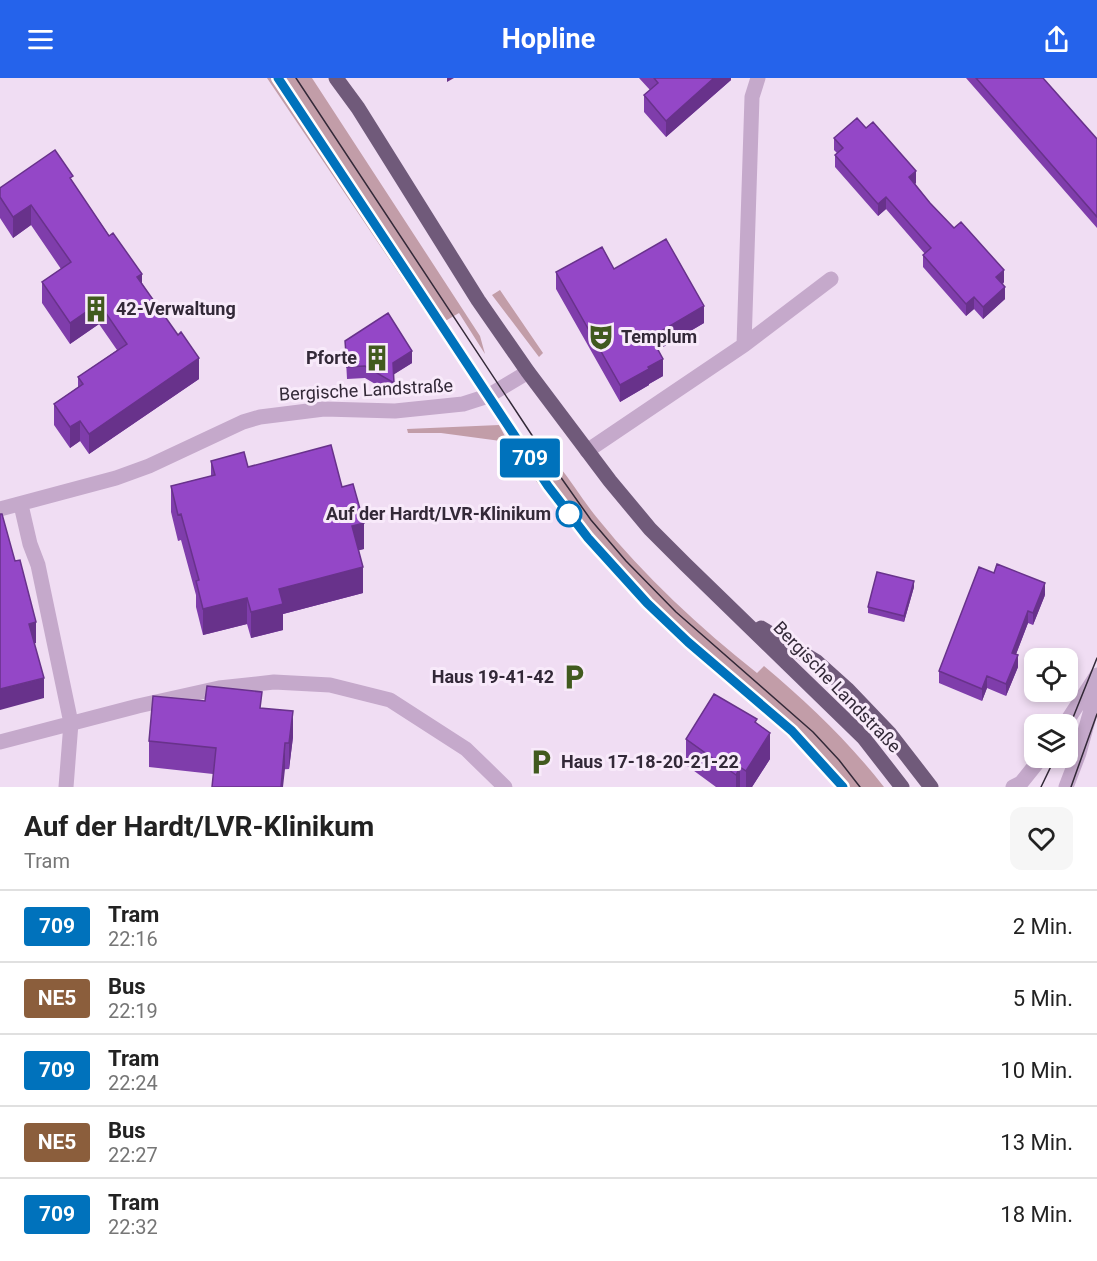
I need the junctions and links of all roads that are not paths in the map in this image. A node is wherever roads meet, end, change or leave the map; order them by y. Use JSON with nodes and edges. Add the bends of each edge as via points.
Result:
{"nodes":[{"id":1,"x":336,"y":78,"type":"edge"},
{"id":2,"x":758,"y":78,"type":"edge"},
{"id":3,"x":831,"y":279,"type":"dead end"},
{"id":4,"x":744,"y":345,"type":"junction"},
{"id":5,"x":528,"y":372,"type":"junction"},
{"id":6,"x":587,"y":451,"type":"junction"},
{"id":7,"x":21,"y":505,"type":"junction"},
{"id":8,"x":0,"y":510,"type":"edge"},
{"id":9,"x":740,"y":616,"type":"junction"},
{"id":10,"x":1097,"y":675,"type":"edge"},
{"id":11,"x":1096,"y":693,"type":"edge"},
{"id":12,"x":1072,"y":714,"type":"edge"},
{"id":13,"x":71,"y":723,"type":"junction"},
{"id":14,"x":0,"y":742,"type":"edge"},
{"id":15,"x":1035,"y":768,"type":"edge"},
{"id":16,"x":1040,"y":768,"type":"edge"},
{"id":17,"x":66,"y":787,"type":"edge"},
{"id":18,"x":505,"y":787,"type":"edge"},
{"id":19,"x":902,"y":787,"type":"edge"},
{"id":20,"x":931,"y":787,"type":"edge"},
{"id":21,"x":1013,"y":787,"type":"edge"},
{"id":22,"x":1031,"y":787,"type":"edge"},
{"id":23,"x":1066,"y":787,"type":"edge"}],
"edges":[{"from":1,"to":5,"type":"main road","name":"Bergische Landstraße"},
{"from":2,"to":4,"type":"street","via":[[752,97]]},
{"from":3,"to":4,"type":"street"},
{"from":4,"to":6,"type":"street"},
{"from":5,"to":6,"type":"main road","name":"Bergische Landstraße"},
{"from":5,"to":7,"type":"street","name":"Bergische Landstraße","via":[[488,396],[463,404],[395,411],[324,409],[260,417],[149,466]]},
{"from":6,"to":9,"type":"main road","name":"Bergische Landstraße","via":[[650,529]]},
{"from":7,"to":8,"type":"street","name":"Bergische Landstraße"},
{"from":7,"to":13,"type":"street","via":[[38,565]]},
{"from":9,"to":19,"type":"main road","name":"Bergische Landstraße","via":[[863,737]]},
{"from":9,"to":20,"type":"main road","name":"Bergische Landstraße","via":[[817,662],[847,688],[890,734]]},
{"from":10,"to":12,"type":"street"},
{"from":11,"to":23,"type":"street"},
{"from":13,"to":14,"type":"street"},
{"from":13,"to":17,"type":"street"},
{"from":13,"to":18,"type":"street","via":[[219,688],[274,682],[330,685],[390,700],[466,749]]},
{"from":15,"to":21,"type":"street"},
{"from":16,"to":22,"type":"street"}]}
